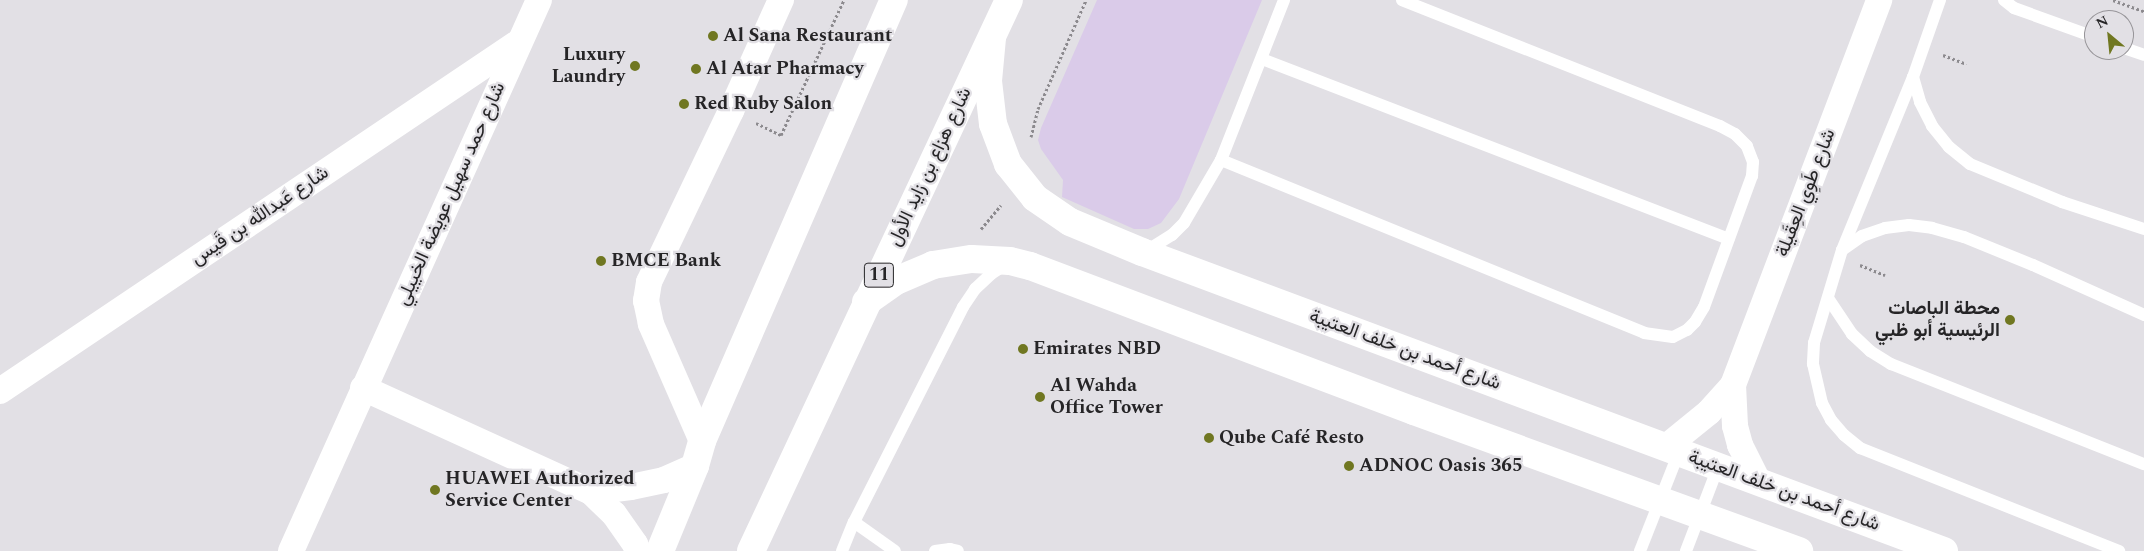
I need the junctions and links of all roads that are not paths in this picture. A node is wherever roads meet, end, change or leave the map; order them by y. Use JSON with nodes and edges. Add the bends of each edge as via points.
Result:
{"nodes":[{"id":1,"x":539,"y":0,"type":"edge"},
{"id":2,"x":781,"y":0,"type":"edge"},
{"id":3,"x":894,"y":0,"type":"edge"},
{"id":4,"x":1009,"y":0,"type":"edge"},
{"id":5,"x":1284,"y":0,"type":"edge"},
{"id":6,"x":1402,"y":0,"type":"edge"},
{"id":7,"x":1879,"y":0,"type":"edge"},
{"id":8,"x":1940,"y":0,"type":"edge"},
{"id":9,"x":2004,"y":0,"type":"edge"},
{"id":10,"x":2084,"y":33,"type":"edge"},
{"id":11,"x":992,"y":36,"type":"junction"},
{"id":12,"x":519,"y":42,"type":"junction"},
{"id":13,"x":1262,"y":59,"type":"junction"},
{"id":14,"x":1913,"y":77,"type":"junction"},
{"id":15,"x":1221,"y":160,"type":"junction"},
{"id":16,"x":2144,"y":229,"type":"edge"},
{"id":17,"x":1729,"y":238,"type":"junction"},
{"id":18,"x":1842,"y":250,"type":"junction"},
{"id":19,"x":1142,"y":252,"type":"junction"},
{"id":20,"x":1010,"y":261,"type":"junction"},
{"id":21,"x":1828,"y":298,"type":"junction"},
{"id":22,"x":866,"y":302,"type":"junction"},
{"id":23,"x":2144,"y":315,"type":"edge"},
{"id":24,"x":1733,"y":385,"type":"junction"},
{"id":25,"x":363,"y":388,"type":"junction"},
{"id":26,"x":0,"y":391,"type":"edge"},
{"id":27,"x":1673,"y":449,"type":"junction"},
{"id":28,"x":698,"y":454,"type":"junction"},
{"id":29,"x":2144,"y":464,"type":"edge"},
{"id":30,"x":1718,"y":467,"type":"junction"},
{"id":31,"x":1758,"y":481,"type":"junction"},
{"id":32,"x":590,"y":492,"type":"junction"},
{"id":33,"x":1661,"y":500,"type":"junction"},
{"id":34,"x":1700,"y":514,"type":"junction"},
{"id":35,"x":854,"y":522,"type":"junction"},
{"id":36,"x":754,"y":549,"type":"edge"},
{"id":37,"x":291,"y":551,"type":"edge"},
{"id":38,"x":638,"y":551,"type":"edge"},
{"id":39,"x":660,"y":551,"type":"edge"},
{"id":40,"x":842,"y":551,"type":"edge"},
{"id":41,"x":895,"y":551,"type":"edge"},
{"id":42,"x":935,"y":551,"type":"edge"},
{"id":43,"x":958,"y":551,"type":"edge"},
{"id":44,"x":1640,"y":551,"type":"edge"},
{"id":45,"x":1686,"y":551,"type":"edge"},
{"id":46,"x":1799,"y":551,"type":"edge"},
{"id":47,"x":1944,"y":551,"type":"edge"},
{"id":48,"x":2119,"y":551,"type":"edge"}],
"edges":[{"from":1,"to":12,"type":"street","name":"شارع حمد سهيل عويضة الخييلي"},
{"from":2,"to":28,"type":"street","via":[[649,282],[646,301],[651,324]]},
{"from":3,"to":28,"type":"street"},
{"from":4,"to":11,"type":"street","name":"شارع هزاع بن زايد الأول","number":"11"},
{"from":5,"to":13,"type":"lane"},
{"from":6,"to":17,"type":"lane","via":[[1735,134],[1747,146],[1753,162],[1752,176]]},
{"from":7,"to":24,"type":"street","name":"شارع طَوِي العِقَيلة"},
{"from":8,"to":14,"type":"lane"},
{"from":9,"to":10,"type":"lane","via":[[2014,8]]},
{"from":11,"to":19,"type":"street","name":"شارع أحمد بن خلف العتيبة","via":[[988,81],[992,124],[1008,164],[1035,198],[1070,222]]},
{"from":11,"to":22,"type":"street","name":"شارع هزاع بن زايد الأول","number":"11"},
{"from":12,"to":25,"type":"street","name":"شارع حمد سهيل عويضة الخييلي"},
{"from":12,"to":26,"type":"street","name":"شارع عَبدالله بن قَيس"},
{"from":13,"to":15,"type":"lane"},
{"from":13,"to":17,"type":"lane"},
{"from":14,"to":16,"type":"lane","via":[[1920,102],[1932,126],[1949,147],[1970,164],[2062,202]]},
{"from":14,"to":18,"type":"lane"},
{"from":15,"to":17,"type":"lane","via":[[1657,336],[1673,337],[1696,322]]},
{"from":15,"to":19,"type":"lane","via":[[1184,223],[1172,235]]},
{"from":18,"to":21,"type":"lane"},
{"from":18,"to":23,"type":"lane","via":[[1862,236],[1885,228],[1909,225],[1932,228],[1964,237],[2033,265]]},
{"from":19,"to":27,"type":"street","name":"شارع أحمد بن خلف العتيبة"},
{"from":20,"to":22,"type":"street","via":[[972,259],[933,265],[898,280]]},
{"from":20,"to":33,"type":"street"},
{"from":20,"to":35,"type":"lane","via":[[991,274],[962,307]]},
{"from":21,"to":29,"type":"lane","via":[[1852,334],[1891,364]]},
{"from":21,"to":48,"type":"lane","via":[[1814,343],[1813,364],[1822,403],[1844,435],[1860,448]]},
{"from":22,"to":36,"type":"street","name":"شارع هزاع بن زايد الأول","number":"11"},
{"from":24,"to":27,"type":"street","name":"شارع طَوِي العِقَيلة"},
{"from":24,"to":31,"type":"street","name":"شارع طَوِي العِقَيلة","via":[[1739,439]]},
{"from":25,"to":32,"type":"street"},
{"from":25,"to":37,"type":"street","name":"شارع حمد سهيل عويضة الخييلي"},
{"from":27,"to":30,"type":"street","name":"شارع أحمد بن خلف العتيبة"},
{"from":27,"to":33,"type":"lane"},
{"from":28,"to":32,"type":"street","via":[[664,480]]},
{"from":28,"to":39,"type":"street"},
{"from":30,"to":31,"type":"street","name":"شارع أحمد بن خلف العتيبة"},
{"from":30,"to":34,"type":"lane"},
{"from":31,"to":47,"type":"street","name":"شارع أحمد بن خلف العتيبة"},
{"from":32,"to":38,"type":"street","via":[[614,514]]},
{"from":33,"to":34,"type":"street"},
{"from":33,"to":44,"type":"lane"},
{"from":34,"to":45,"type":"lane"},
{"from":34,"to":46,"type":"street"},
{"from":35,"to":40,"type":"lane"},
{"from":35,"to":41,"type":"lane"},
{"from":42,"to":43,"type":"lane"}]}
